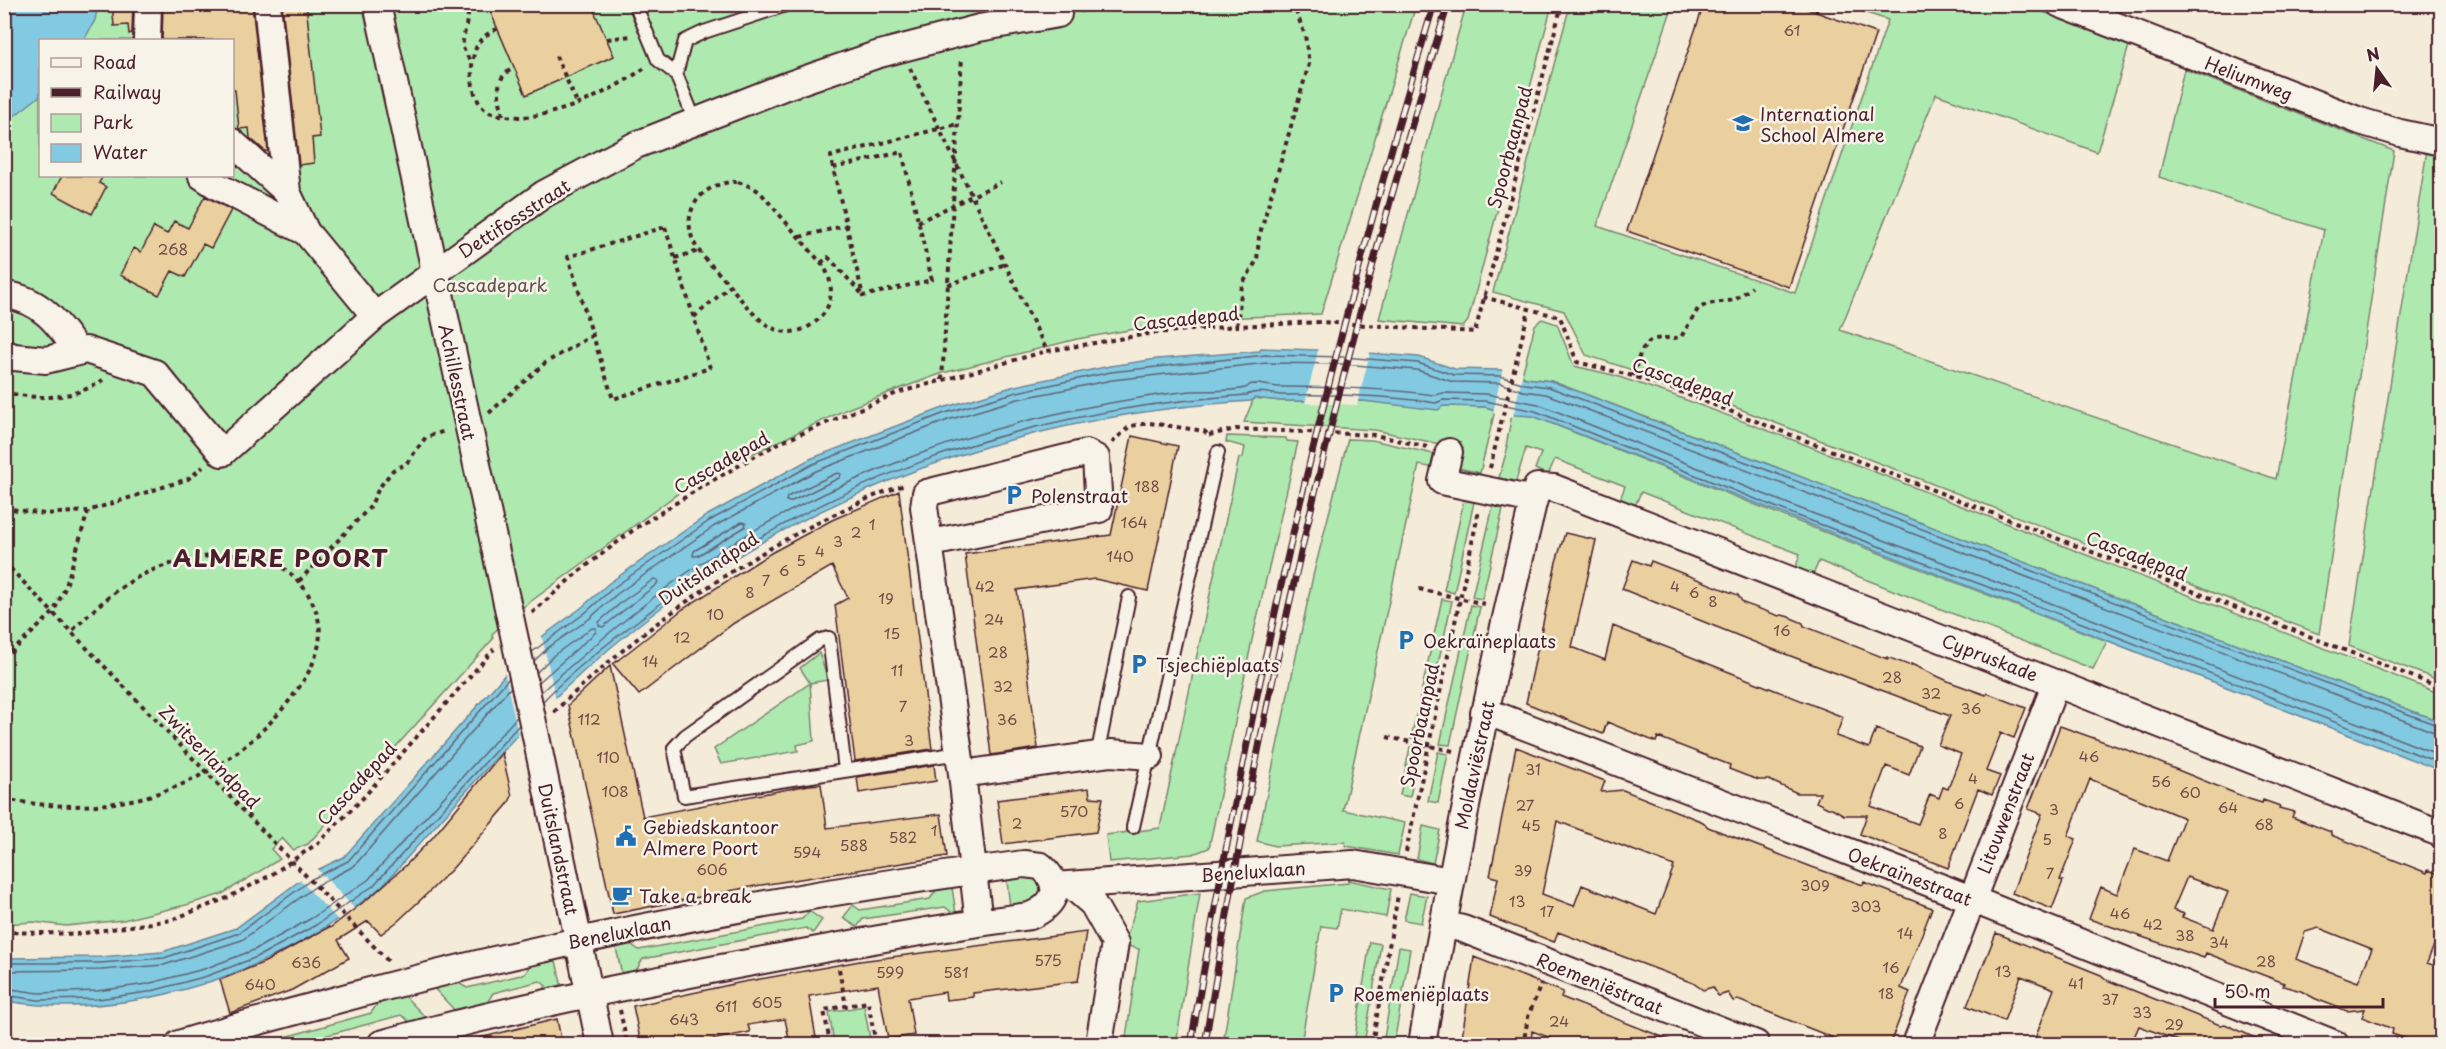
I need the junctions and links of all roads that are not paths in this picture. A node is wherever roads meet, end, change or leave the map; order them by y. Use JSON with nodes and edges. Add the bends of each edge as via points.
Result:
{"nodes":[{"id":1,"x":148,"y":4,"type":"edge"},
{"id":2,"x":267,"y":4,"type":"edge"},
{"id":3,"x":377,"y":4,"type":"edge"},
{"id":4,"x":635,"y":4,"type":"edge"},
{"id":5,"x":789,"y":4,"type":"edge"},
{"id":6,"x":2060,"y":4,"type":"edge"},
{"id":7,"x":1041,"y":12,"type":"edge"},
{"id":8,"x":147,"y":39,"type":"edge"},
{"id":9,"x":676,"y":74,"type":"junction"},
{"id":10,"x":695,"y":121,"type":"junction"},
{"id":11,"x":2442,"y":142,"type":"edge"},
{"id":12,"x":234,"y":144,"type":"edge"},
{"id":13,"x":204,"y":177,"type":"edge"},
{"id":14,"x":287,"y":192,"type":"junction"},
{"id":15,"x":306,"y":232,"type":"junction"},
{"id":16,"x":434,"y":273,"type":"junction"},
{"id":17,"x":4,"y":295,"type":"edge"},
{"id":18,"x":375,"y":316,"type":"junction"},
{"id":19,"x":78,"y":352,"type":"junction"},
{"id":20,"x":4,"y":353,"type":"edge"},
{"id":21,"x":1218,"y":452,"type":"road end"},
{"id":22,"x":1449,"y":452,"type":"road end"},
{"id":23,"x":1536,"y":494,"type":"junction"},
{"id":24,"x":931,"y":543,"type":"junction"},
{"id":25,"x":1129,"y":597,"type":"dead end"},
{"id":26,"x":514,"y":641,"type":"joint"},
{"id":27,"x":2056,"y":683,"type":"junction"},
{"id":28,"x":1484,"y":713,"type":"junction"},
{"id":29,"x":1097,"y":756,"type":"junction"},
{"id":30,"x":1150,"y":756,"type":"junction"},
{"id":31,"x":961,"y":764,"type":"junction"},
{"id":32,"x":845,"y":770,"type":"junction"},
{"id":33,"x":1133,"y":827,"type":"dead end"},
{"id":34,"x":2442,"y":834,"type":"edge"},
{"id":35,"x":973,"y":870,"type":"junction"},
{"id":36,"x":1451,"y":881,"type":"junction"},
{"id":37,"x":1062,"y":886,"type":"junction"},
{"id":38,"x":1971,"y":899,"type":"junction"},
{"id":39,"x":979,"y":922,"type":"junction"},
{"id":40,"x":1443,"y":924,"type":"junction"},
{"id":41,"x":579,"y":939,"type":"junction"},
{"id":42,"x":590,"y":993,"type":"junction"},
{"id":43,"x":205,"y":1040,"type":"edge"},
{"id":44,"x":179,"y":1044,"type":"edge"},
{"id":45,"x":381,"y":1044,"type":"edge"},
{"id":46,"x":600,"y":1044,"type":"edge"},
{"id":47,"x":1100,"y":1044,"type":"edge"},
{"id":48,"x":1422,"y":1044,"type":"edge"},
{"id":49,"x":1756,"y":1044,"type":"edge"},
{"id":50,"x":1916,"y":1044,"type":"edge"},
{"id":51,"x":2335,"y":1044,"type":"edge"}],
"edges":[{"from":1,"to":8,"type":"street"},
{"from":2,"to":14,"type":"street"},
{"from":3,"to":16,"type":"street","name":"Achillesstraat"},
{"from":4,"to":9,"type":"lane","via":[[658,60]]},
{"from":5,"to":9,"type":"lane","via":[[685,41]]},
{"from":6,"to":11,"type":"street","name":"Heliumweg","via":[[2360,121]]},
{"from":7,"to":10,"type":"street","name":"Dettifossstraat","via":[[900,48]]},
{"from":9,"to":10,"type":"lane"},
{"from":10,"to":16,"type":"street","name":"Dettifossstraat","via":[[636,145],[544,194]]},
{"from":12,"to":14,"type":"street"},
{"from":13,"to":15,"type":"street"},
{"from":14,"to":15,"type":"street"},
{"from":15,"to":18,"type":"street"},
{"from":16,"to":18,"type":"street","name":"Dettifossstraat"},
{"from":16,"to":26,"type":"street","name":"Achillesstraat"},
{"from":17,"to":19,"type":"street","via":[[37,304]]},
{"from":18,"to":19,"type":"street","name":"Dettifossstraat","via":[[222,453],[155,373],[86,350]]},
{"from":19,"to":20,"type":"street","via":[[46,360]]},
{"from":21,"to":30,"type":"lane"},
{"from":22,"to":23,"type":"street","via":[[1442,481],[1484,490]]},
{"from":23,"to":27,"type":"street","name":"Cypruskade","via":[[1554,488]]},
{"from":23,"to":28,"type":"street","name":"Moldaviëstraat"},
{"from":24,"to":24,"type":"street","via":[[924,507],[926,493],[1086,453],[1096,458],[1099,509]]},
{"from":24,"to":31,"type":"street"},
{"from":25,"to":29,"type":"lane"},
{"from":26,"to":41,"type":"street","name":"Duitslandstraat"},
{"from":27,"to":34,"type":"street","name":"Cypruskade"},
{"from":27,"to":38,"type":"street","name":"Litouwenstraat"},
{"from":28,"to":36,"type":"street","name":"Moldaviëstraat"},
{"from":28,"to":38,"type":"street","name":"Oekraïnestraat"},
{"from":29,"to":30,"type":"street"},
{"from":29,"to":31,"type":"street"},
{"from":30,"to":33,"type":"lane"},
{"from":31,"to":32,"type":"lane"},
{"from":31,"to":35,"type":"street"},
{"from":32,"to":32,"type":"lane","via":[[829,638],[820,640],[685,736],[674,748],[684,796]]},
{"from":35,"to":37,"type":"street","name":"Beneluxlaan","via":[[1041,866]]},
{"from":35,"to":39,"type":"street"},
{"from":35,"to":41,"type":"street","name":"Beneluxlaan"},
{"from":36,"to":37,"type":"street","name":"Beneluxlaan","via":[[1353,864]]},
{"from":36,"to":40,"type":"street","name":"Moldaviëstraat"},
{"from":37,"to":39,"type":"street","via":[[1046,909],[1030,916]]},
{"from":37,"to":47,"type":"street","via":[[1093,904],[1115,943]]},
{"from":38,"to":50,"type":"street","name":"Litouwenstraat"},
{"from":38,"to":51,"type":"street","name":"Oekraïnestraat"},
{"from":39,"to":42,"type":"street"},
{"from":40,"to":48,"type":"street","name":"Moldaviëstraat"},
{"from":40,"to":49,"type":"street","name":"Roemeniëstraat"},
{"from":41,"to":42,"type":"street","name":"Duitslandstraat"},
{"from":41,"to":43,"type":"street","name":"Beneluxlaan","via":[[406,981]]},
{"from":42,"to":45,"type":"street"},
{"from":42,"to":46,"type":"street","name":"Duitslandstraat"},
{"from":43,"to":44,"type":"street","name":"Beneluxlaan"}]}
